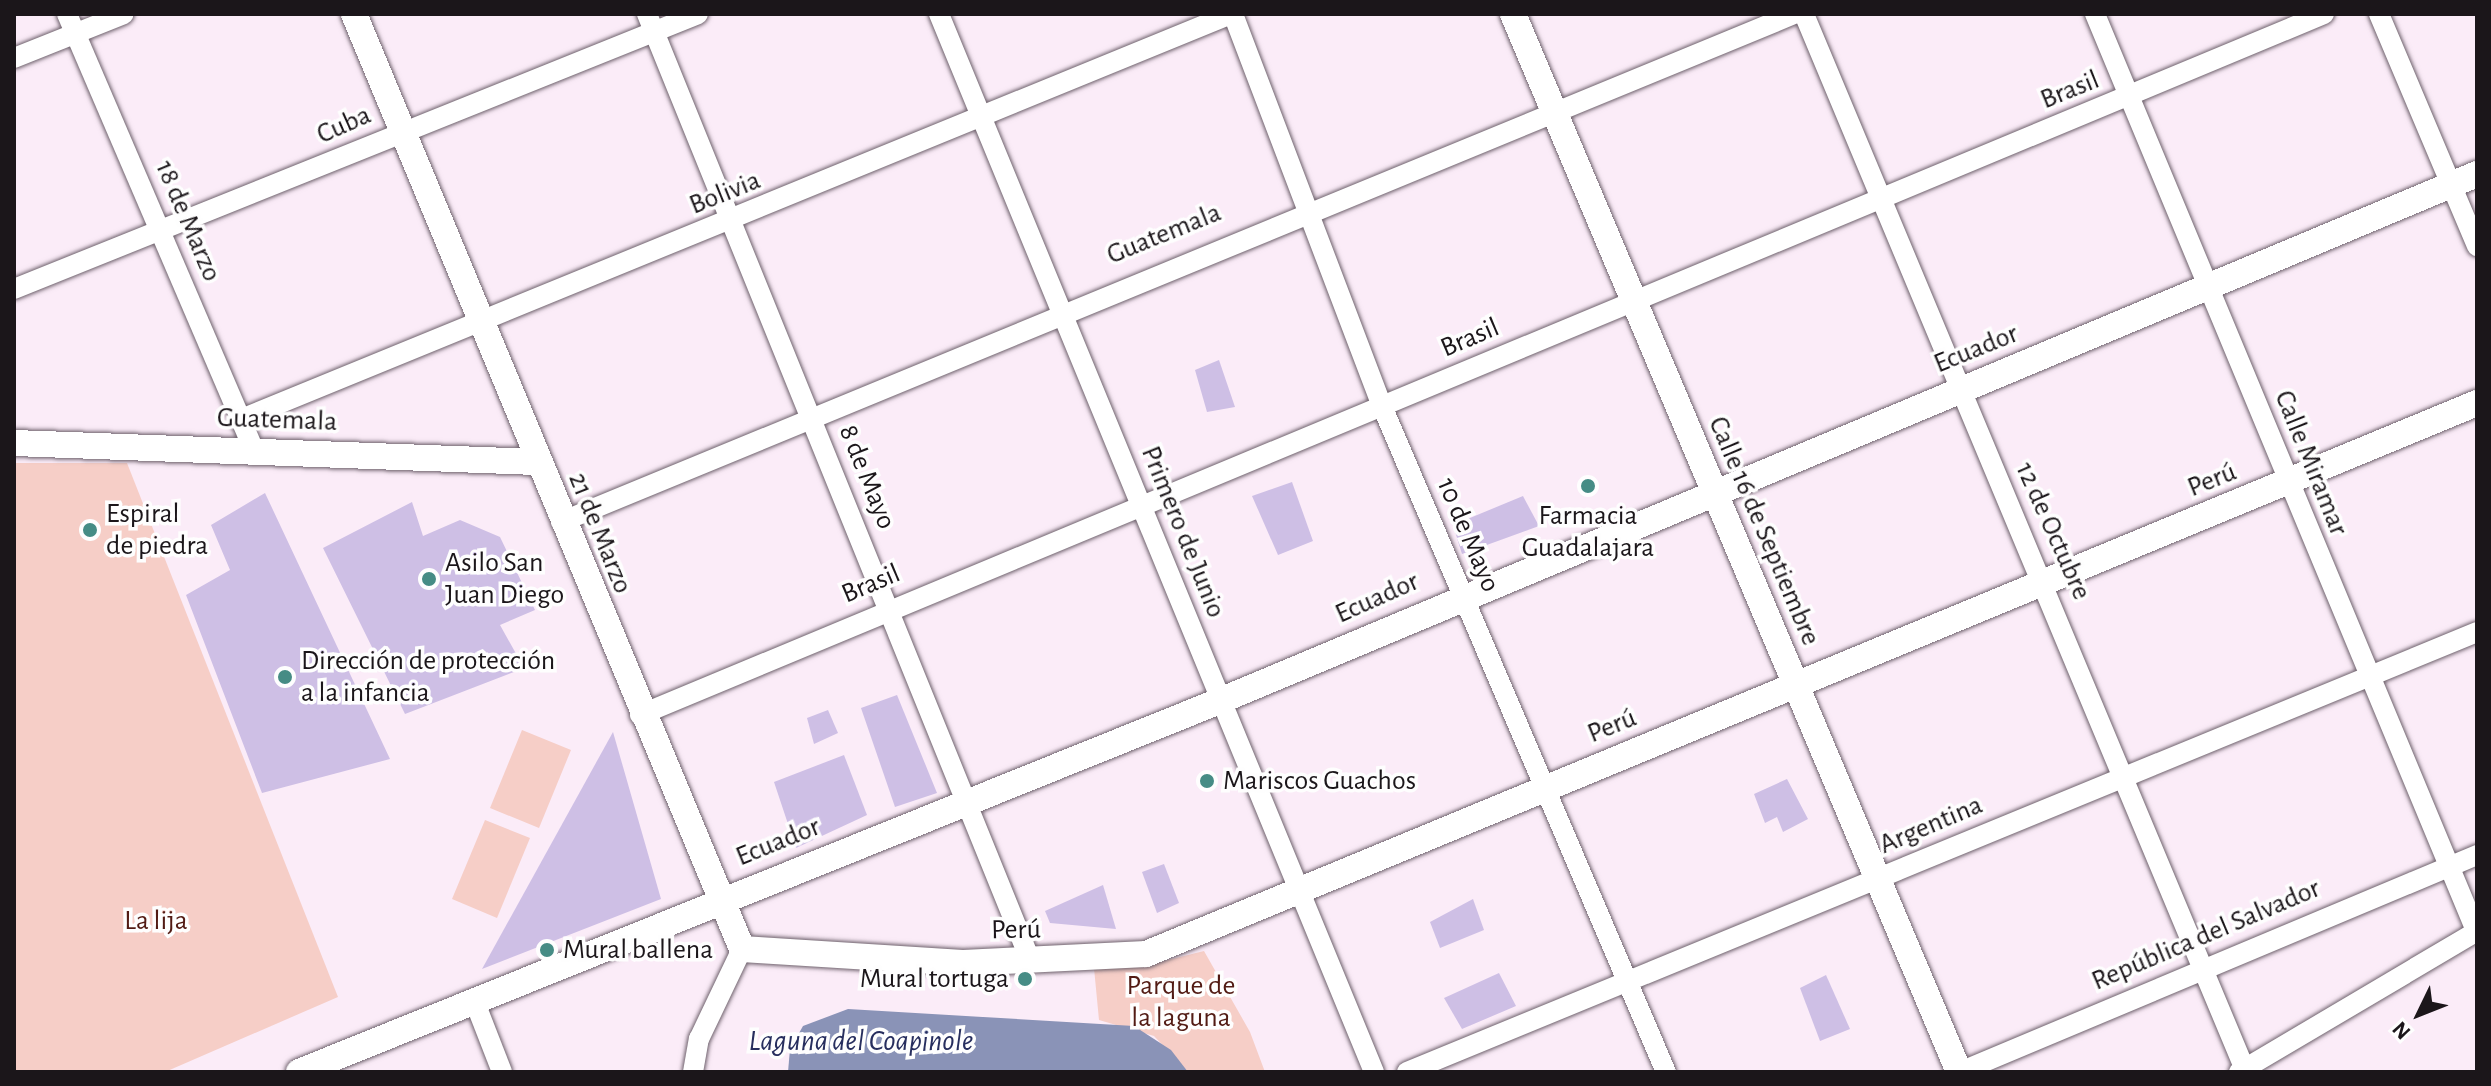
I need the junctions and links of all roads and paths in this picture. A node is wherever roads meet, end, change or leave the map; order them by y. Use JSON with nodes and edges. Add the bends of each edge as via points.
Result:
{"nodes":[{"id":1,"x":67,"y":14,"type":"edge"},
{"id":2,"x":124,"y":14,"type":"edge"},
{"id":3,"x":354,"y":14,"type":"edge"},
{"id":4,"x":647,"y":14,"type":"edge"},
{"id":5,"x":698,"y":14,"type":"edge"},
{"id":6,"x":939,"y":14,"type":"edge"},
{"id":7,"x":1232,"y":14,"type":"edge"},
{"id":8,"x":1513,"y":14,"type":"edge"},
{"id":9,"x":1794,"y":14,"type":"edge"},
{"id":10,"x":1804,"y":14,"type":"edge"},
{"id":11,"x":2095,"y":14,"type":"edge"},
{"id":12,"x":2324,"y":14,"type":"edge"},
{"id":13,"x":2379,"y":14,"type":"edge"},
{"id":14,"x":75,"y":33,"type":"junction"},
{"id":15,"x":655,"y":34,"type":"junction"},
{"id":16,"x":14,"y":58,"type":"edge"},
{"id":17,"x":2129,"y":96,"type":"junction"},
{"id":18,"x":1553,"y":113,"type":"junction"},
{"id":19,"x":985,"y":117,"type":"junction"},
{"id":20,"x":403,"y":129,"type":"junction"},
{"id":21,"x":2477,"y":174,"type":"edge"},
{"id":22,"x":2451,"y":185,"type":"junction"},
{"id":23,"x":1878,"y":199,"type":"junction"},
{"id":24,"x":1307,"y":211,"type":"junction"},
{"id":25,"x":734,"y":219,"type":"junction"},
{"id":26,"x":164,"y":234,"type":"junction"},
{"id":27,"x":2477,"y":246,"type":"edge"},
{"id":28,"x":14,"y":289,"type":"edge"},
{"id":29,"x":2211,"y":291,"type":"junction"},
{"id":30,"x":1631,"y":299,"type":"junction"},
{"id":31,"x":1060,"y":311,"type":"junction"},
{"id":32,"x":484,"y":323,"type":"junction"},
{"id":33,"x":1960,"y":390,"type":"junction"},
{"id":34,"x":2477,"y":403,"type":"edge"},
{"id":35,"x":1382,"y":406,"type":"junction"},
{"id":36,"x":813,"y":417,"type":"junction"},
{"id":37,"x":239,"y":420,"type":"junction"},
{"id":38,"x":14,"y":443,"type":"edge"},
{"id":39,"x":254,"y":451,"type":"junction"},
{"id":40,"x":537,"y":462,"type":"junction"},
{"id":41,"x":2288,"y":483,"type":"junction"},
{"id":42,"x":1715,"y":494,"type":"junction"},
{"id":43,"x":1141,"y":504,"type":"junction"},
{"id":44,"x":561,"y":522,"type":"junction"},
{"id":45,"x":2045,"y":582,"type":"junction"},
{"id":46,"x":1464,"y":594,"type":"junction"},
{"id":47,"x":889,"y":606,"type":"junction"},
{"id":48,"x":2477,"y":632,"type":"edge"},
{"id":49,"x":2370,"y":678,"type":"junction"},
{"id":50,"x":1795,"y":686,"type":"junction"},
{"id":51,"x":1222,"y":700,"type":"junction"},
{"id":52,"x":640,"y":715,"type":"junction"},
{"id":53,"x":2124,"y":773,"type":"junction"},
{"id":54,"x":1542,"y":789,"type":"junction"},
{"id":55,"x":970,"y":800,"type":"junction"},
{"id":56,"x":2477,"y":855,"type":"edge"},
{"id":57,"x":2450,"y":865,"type":"junction"},
{"id":58,"x":1875,"y":879,"type":"junction"},
{"id":59,"x":1300,"y":896,"type":"junction"},
{"id":60,"x":721,"y":900,"type":"junction"},
{"id":61,"x":2477,"y":932,"type":"edge"},
{"id":62,"x":742,"y":949,"type":"junction"},
{"id":63,"x":1031,"y":962,"type":"junction"},
{"id":64,"x":2200,"y":966,"type":"junction"},
{"id":65,"x":1626,"y":980,"type":"junction"},
{"id":66,"x":474,"y":1000,"type":"junction"},
{"id":67,"x":2243,"y":1071,"type":"edge"},
{"id":68,"x":299,"y":1072,"type":"edge"},
{"id":69,"x":502,"y":1072,"type":"edge"},
{"id":70,"x":693,"y":1072,"type":"edge"},
{"id":71,"x":1374,"y":1072,"type":"edge"},
{"id":72,"x":1407,"y":1072,"type":"edge"},
{"id":73,"x":1666,"y":1072,"type":"edge"},
{"id":74,"x":1960,"y":1072,"type":"edge"}],
"edges":[{"from":1,"to":14,"type":"street","name":"18 de Marzo"},
{"from":2,"to":14,"type":"street"},
{"from":3,"to":20,"type":"street","name":"21 de Marzo"},
{"from":4,"to":15,"type":"street","name":"8 de Mayo"},
{"from":5,"to":15,"type":"street","name":"Cuba"},
{"from":6,"to":19,"type":"street","name":"Primero de Junio"},
{"from":7,"to":19,"type":"street","name":"Bolivia"},
{"from":7,"to":24,"type":"street","name":"10 de Mayo"},
{"from":8,"to":18,"type":"street","name":"Calle 16 de Septiembre"},
{"from":9,"to":18,"type":"street","name":"Guatemala"},
{"from":10,"to":23,"type":"street","name":"12 de Octubre"},
{"from":11,"to":17,"type":"street","name":"Calle Miramar"},
{"from":12,"to":17,"type":"street","name":"Brasil"},
{"from":13,"to":22,"type":"street"},
{"from":14,"to":16,"type":"street"},
{"from":14,"to":26,"type":"street","name":"18 de Marzo"},
{"from":15,"to":20,"type":"street","name":"Cuba"},
{"from":15,"to":25,"type":"street","name":"8 de Mayo"},
{"from":17,"to":23,"type":"street","name":"Brasil"},
{"from":17,"to":29,"type":"street","name":"Calle Miramar"},
{"from":18,"to":24,"type":"street","name":"Guatemala"},
{"from":18,"to":30,"type":"street","name":"Calle 16 de Septiembre"},
{"from":19,"to":25,"type":"street","name":"Bolivia"},
{"from":19,"to":31,"type":"street","name":"Primero de Junio"},
{"from":20,"to":26,"type":"street","name":"Cuba"},
{"from":20,"to":32,"type":"street","name":"21 de Marzo"},
{"from":21,"to":22,"type":"street","name":"Ecuador"},
{"from":22,"to":27,"type":"street"},
{"from":22,"to":29,"type":"street","name":"Ecuador"},
{"from":23,"to":30,"type":"street","name":"Brasil"},
{"from":23,"to":33,"type":"street","name":"12 de Octubre"},
{"from":24,"to":31,"type":"street","name":"Guatemala"},
{"from":24,"to":35,"type":"street","name":"10 de Mayo"},
{"from":25,"to":32,"type":"street","name":"Bolivia"},
{"from":25,"to":36,"type":"street","name":"8 de Mayo"},
{"from":26,"to":28,"type":"street","name":"Cuba"},
{"from":26,"to":37,"type":"street","name":"18 de Marzo"},
{"from":29,"to":33,"type":"street","name":"Ecuador"},
{"from":29,"to":41,"type":"street","name":"Calle Miramar"},
{"from":30,"to":35,"type":"street","name":"Brasil"},
{"from":30,"to":42,"type":"street","name":"Calle 16 de Septiembre"},
{"from":31,"to":36,"type":"street","name":"Guatemala"},
{"from":31,"to":43,"type":"street","name":"Primero de Junio"},
{"from":32,"to":37,"type":"street","name":"Bolivia"},
{"from":32,"to":40,"type":"street","name":"21 de Marzo"},
{"from":33,"to":42,"type":"street","name":"Ecuador"},
{"from":33,"to":45,"type":"street","name":"12 de Octubre"},
{"from":34,"to":41,"type":"street","name":"Perú"},
{"from":35,"to":43,"type":"street","name":"Brasil"},
{"from":35,"to":46,"type":"street","name":"10 de Mayo"},
{"from":36,"to":44,"type":"street","name":"Guatemala"},
{"from":36,"to":47,"type":"street","name":"8 de Mayo"},
{"from":37,"to":39,"type":"street","name":"18 de Marzo"},
{"from":38,"to":39,"type":"street","name":"Guatemala"},
{"from":39,"to":40,"type":"street","name":"Guatemala"},
{"from":40,"to":44,"type":"street","name":"21 de Marzo"},
{"from":41,"to":45,"type":"street","name":"Perú"},
{"from":41,"to":49,"type":"street","name":"Calle Miramar"},
{"from":42,"to":46,"type":"street","name":"Ecuador"},
{"from":42,"to":50,"type":"street","name":"Calle 16 de Septiembre"},
{"from":43,"to":47,"type":"street","name":"Brasil"},
{"from":43,"to":51,"type":"street","name":"Primero de Junio"},
{"from":44,"to":52,"type":"street","name":"21 de Marzo"},
{"from":45,"to":50,"type":"street","name":"Perú"},
{"from":45,"to":53,"type":"street","name":"12 de Octubre"},
{"from":46,"to":51,"type":"street","name":"Ecuador"},
{"from":46,"to":54,"type":"street","name":"10 de Mayo"},
{"from":47,"to":52,"type":"street","name":"Brasil"},
{"from":47,"to":55,"type":"street","name":"8 de Mayo"},
{"from":48,"to":49,"type":"street","name":"Argentina"},
{"from":49,"to":53,"type":"street","name":"Argentina"},
{"from":49,"to":57,"type":"street","name":"Calle Miramar"},
{"from":50,"to":54,"type":"street","name":"Perú"},
{"from":50,"to":58,"type":"street","name":"Calle 16 de Septiembre"},
{"from":51,"to":55,"type":"street","name":"Ecuador"},
{"from":51,"to":59,"type":"street","name":"Primero de Junio"},
{"from":52,"to":60,"type":"street","name":"21 de Marzo"},
{"from":53,"to":58,"type":"street","name":"Argentina"},
{"from":53,"to":64,"type":"street","name":"12 de Octubre"},
{"from":54,"to":59,"type":"street","name":"Perú"},
{"from":54,"to":65,"type":"street","name":"10 de Mayo"},
{"from":55,"to":60,"type":"street","name":"Ecuador"},
{"from":55,"to":63,"type":"street","name":"8 de Mayo"},
{"from":56,"to":57,"type":"street","name":"República del Salvador"},
{"from":57,"to":61,"type":"street","name":"Calle Miramar"},
{"from":57,"to":64,"type":"street","name":"República del Salvador"},
{"from":58,"to":65,"type":"street","name":"Argentina"},
{"from":58,"to":74,"type":"street","name":"Calle 16 de Septiembre"},
{"from":59,"to":63,"type":"street","name":"Perú","via":[[1146,954]]},
{"from":59,"to":71,"type":"street","name":"Primero de Junio"},
{"from":60,"to":62,"type":"street","name":"21 de Marzo"},
{"from":60,"to":66,"type":"street","name":"Ecuador"},
{"from":61,"to":67,"type":"street"},
{"from":62,"to":63,"type":"street","name":"Perú"},
{"from":62,"to":70,"type":"street","via":[[699,1039]]},
{"from":64,"to":67,"type":"street","name":"12 de Octubre"},
{"from":64,"to":74,"type":"street","name":"República del Salvador"},
{"from":65,"to":72,"type":"street","name":"Argentina"},
{"from":65,"to":73,"type":"street","name":"10 de Mayo"},
{"from":66,"to":68,"type":"street","name":"Ecuador"},
{"from":66,"to":69,"type":"street"}]}
